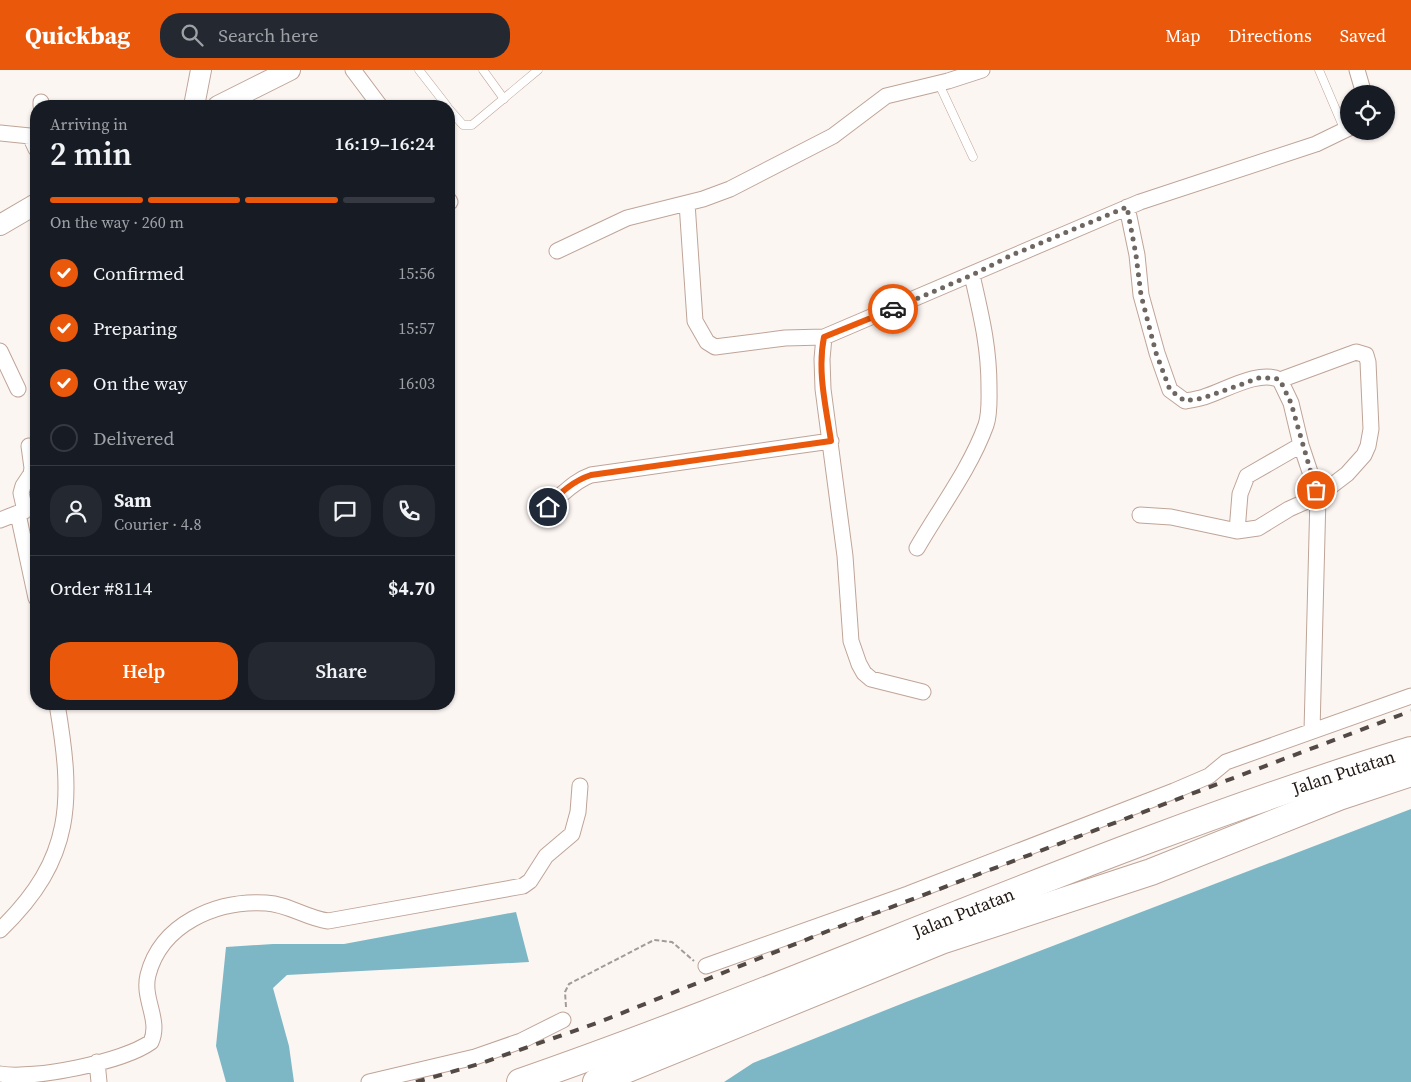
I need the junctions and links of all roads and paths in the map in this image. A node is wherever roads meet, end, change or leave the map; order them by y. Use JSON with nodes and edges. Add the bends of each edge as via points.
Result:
{"nodes":[{"id":1,"x":201,"y":70,"type":"edge"},
{"id":2,"x":290,"y":70,"type":"edge"},
{"id":3,"x":353,"y":70,"type":"edge"},
{"id":4,"x":419,"y":70,"type":"edge"},
{"id":5,"x":483,"y":70,"type":"edge"},
{"id":6,"x":538,"y":70,"type":"edge"},
{"id":7,"x":982,"y":70,"type":"edge"},
{"id":8,"x":1319,"y":70,"type":"edge"},
{"id":9,"x":1357,"y":70,"type":"edge"},
{"id":10,"x":939,"y":84,"type":"junction"},
{"id":11,"x":1361,"y":85,"type":"edge"},
{"id":12,"x":195,"y":100,"type":"edge"},
{"id":13,"x":233,"y":100,"type":"edge"},
{"id":14,"x":376,"y":100,"type":"edge"},
{"id":15,"x":442,"y":100,"type":"edge"},
{"id":16,"x":504,"y":100,"type":"junction"},
{"id":17,"x":1340,"y":114,"type":"edge"},
{"id":18,"x":455,"y":116,"type":"edge"},
{"id":19,"x":1340,"y":132,"type":"edge"},
{"id":20,"x":0,"y":133,"type":"edge"},
{"id":21,"x":30,"y":137,"type":"edge"},
{"id":22,"x":973,"y":157,"type":"dead end"},
{"id":23,"x":687,"y":203,"type":"junction"},
{"id":24,"x":1127,"y":207,"type":"junction"},
{"id":25,"x":30,"y":208,"type":"edge"},
{"id":26,"x":0,"y":225,"type":"edge"},
{"id":27,"x":557,"y":251,"type":"dead end"},
{"id":28,"x":972,"y":275,"type":"junction"},
{"id":29,"x":824,"y":337,"type":"junction"},
{"id":30,"x":0,"y":351,"type":"edge"},
{"id":31,"x":1280,"y":380,"type":"junction"},
{"id":32,"x":18,"y":389,"type":"dead end"},
{"id":33,"x":831,"y":441,"type":"junction"},
{"id":34,"x":1301,"y":445,"type":"junction"},
{"id":35,"x":28,"y":446,"type":"dead end"},
{"id":36,"x":30,"y":457,"type":"edge"},
{"id":37,"x":30,"y":476,"type":"edge"},
{"id":38,"x":1318,"y":496,"type":"junction"},
{"id":39,"x":26,"y":510,"type":"edge"},
{"id":40,"x":538,"y":510,"type":"dead end"},
{"id":41,"x":1140,"y":515,"type":"dead end"},
{"id":42,"x":0,"y":520,"type":"edge"},
{"id":43,"x":1237,"y":531,"type":"junction"},
{"id":44,"x":30,"y":545,"type":"edge"},
{"id":45,"x":917,"y":548,"type":"dead end"},
{"id":46,"x":923,"y":692,"type":"dead end"},
{"id":47,"x":1411,"y":696,"type":"edge"},
{"id":48,"x":58,"y":710,"type":"edge"},
{"id":49,"x":1312,"y":731,"type":"junction"},
{"id":50,"x":1411,"y":750,"type":"edge"},
{"id":51,"x":1411,"y":774,"type":"edge"},
{"id":52,"x":580,"y":786,"type":"dead end"},
{"id":53,"x":0,"y":930,"type":"edge"},
{"id":54,"x":888,"y":941,"type":"junction"},
{"id":55,"x":941,"y":941,"type":"junction"},
{"id":56,"x":706,"y":966,"type":"joint"},
{"id":57,"x":563,"y":1020,"type":"joint"},
{"id":58,"x":682,"y":1023,"type":"junction"},
{"id":59,"x":711,"y":1036,"type":"junction"},
{"id":60,"x":97,"y":1062,"type":"junction"},
{"id":61,"x":0,"y":1074,"type":"edge"},
{"id":62,"x":99,"y":1082,"type":"edge"},
{"id":63,"x":369,"y":1082,"type":"edge"},
{"id":64,"x":520,"y":1082,"type":"edge"},
{"id":65,"x":596,"y":1082,"type":"edge"}],
"edges":[{"from":1,"to":12,"type":"street"},
{"from":2,"to":13,"type":"street"},
{"from":3,"to":14,"type":"street"},
{"from":4,"to":15,"type":"lane"},
{"from":5,"to":16,"type":"lane"},
{"from":6,"to":16,"type":"lane"},
{"from":7,"to":10,"type":"street"},
{"from":8,"to":17,"type":"lane"},
{"from":9,"to":11,"type":"street"},
{"from":10,"to":22,"type":"lane"},
{"from":10,"to":23,"type":"street","via":[[886,96],[833,136],[788,161],[730,189]]},
{"from":16,"to":18,"type":"lane","via":[[472,125],[463,125]]},
{"from":19,"to":24,"type":"street","via":[[1307,147]]},
{"from":20,"to":21,"type":"street"},
{"from":23,"to":27,"type":"street","via":[[627,218]]},
{"from":23,"to":29,"type":"street","via":[[695,321],[707,342],[715,347],[785,338]]},
{"from":24,"to":28,"type":"street"},
{"from":24,"to":31,"type":"street","via":[[1141,295],[1170,390],[1185,401],[1259,378]]},
{"from":25,"to":26,"type":"street"},
{"from":28,"to":29,"type":"street"},
{"from":28,"to":45,"type":"street","via":[[985,326],[990,407],[986,424],[962,472]]},
{"from":29,"to":33,"type":"street","via":[[823,389]]},
{"from":30,"to":32,"type":"street"},
{"from":31,"to":34,"type":"street","via":[[1291,403]]},
{"from":31,"to":38,"type":"street","via":[[1356,352],[1363,352],[1367,358],[1372,429],[1368,446],[1347,474]]},
{"from":33,"to":40,"type":"street","via":[[591,475],[579,479],[548,507]]},
{"from":33,"to":46,"type":"street","via":[[845,556],[849,629],[854,651],[864,673],[871,679]]},
{"from":34,"to":38,"type":"street"},
{"from":34,"to":43,"type":"street","via":[[1247,476],[1240,494]]},
{"from":35,"to":36,"type":"street"},
{"from":37,"to":39,"type":"street","via":[[21,493]]},
{"from":38,"to":43,"type":"street","via":[[1258,528]]},
{"from":38,"to":49,"type":"street"},
{"from":39,"to":42,"type":"street"},
{"from":39,"to":44,"type":"street"},
{"from":41,"to":43,"type":"street","via":[[1170,517]]},
{"from":47,"to":49,"type":"street"},
{"from":48,"to":53,"type":"street","via":[[67,778],[64,826],[41,880]]},
{"from":49,"to":56,"type":"street","via":[[1226,762],[1208,776],[1174,791],[908,894]]},
{"from":50,"to":54,"type":"highway","name":"Jalan Putatan","via":[[1338,772],[1164,835]]},
{"from":51,"to":55,"type":"highway","name":"Jalan Putatan","via":[[1339,797],[1151,872]]},
{"from":52,"to":60,"type":"street","via":[[572,834],[546,856],[530,881],[523,886],[328,920],[307,917],[265,902],[226,907],[186,922],[161,947],[148,976],[148,1001],[155,1027],[151,1042],[135,1051]]},
{"from":54,"to":55,"type":"highway","via":[[899,947]]},
{"from":54,"to":58,"type":"highway","name":"Jalan Putatan"},
{"from":55,"to":59,"type":"highway","name":"Jalan Putatan"},
{"from":56,"to":57,"type":"path","via":[[690,960],[672,942],[654,940],[569,984]]},
{"from":57,"to":63,"type":"street","via":[[521,1041],[475,1057]]},
{"from":58,"to":59,"type":"highway","via":[[698,1024]]},
{"from":58,"to":64,"type":"highway","name":"Jalan Putatan"},
{"from":59,"to":65,"type":"highway","name":"Jalan Putatan"},
{"from":60,"to":61,"type":"street","via":[[25,1076]]},
{"from":60,"to":62,"type":"street"}]}
